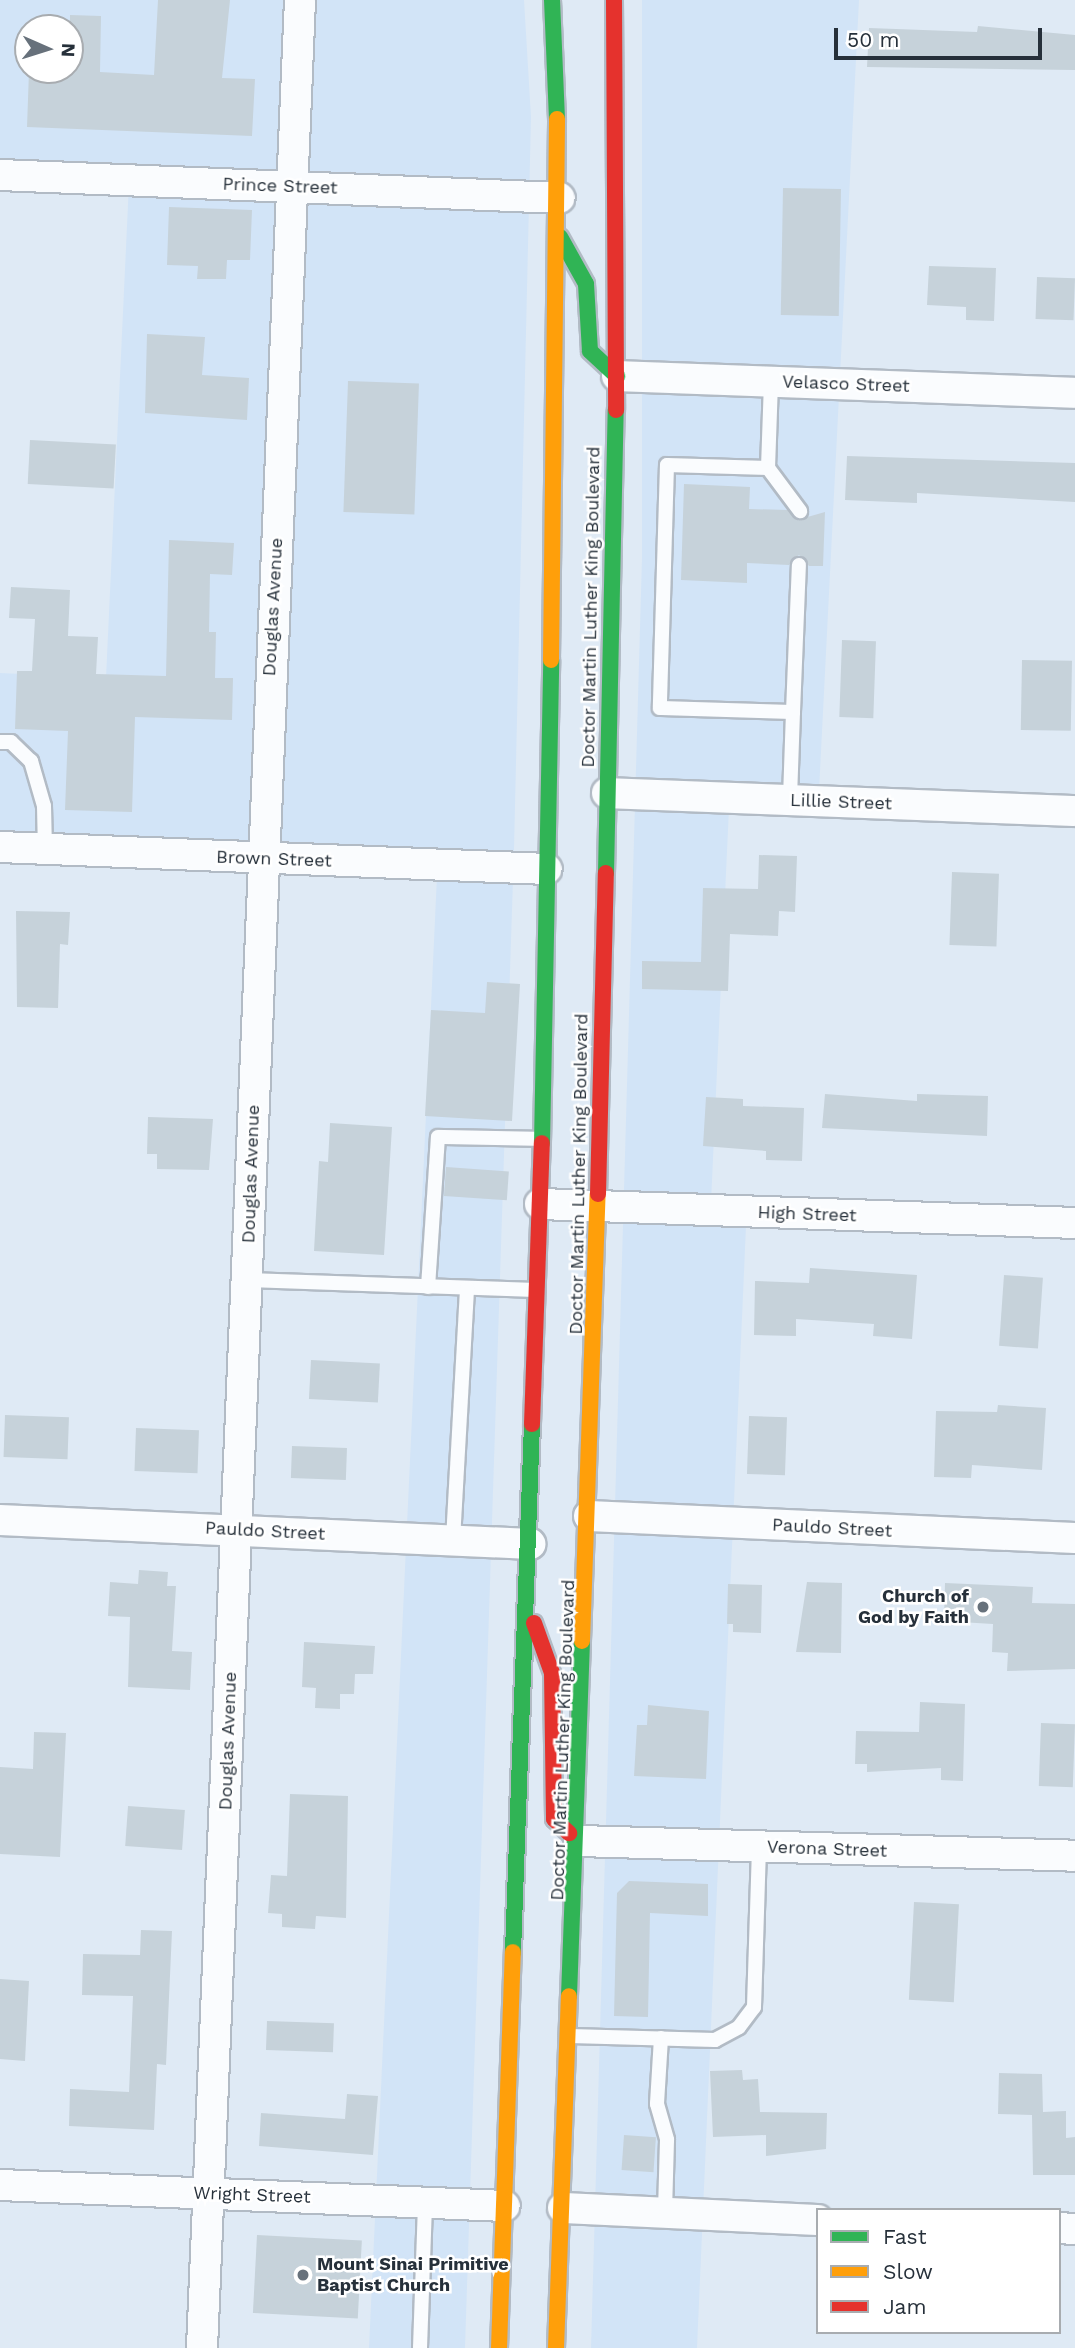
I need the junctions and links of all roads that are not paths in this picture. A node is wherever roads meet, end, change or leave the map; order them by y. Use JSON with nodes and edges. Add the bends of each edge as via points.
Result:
{"nodes":[{"id":1,"x":300,"y":0,"type":"edge"},
{"id":2,"x":552,"y":0,"type":"edge"},
{"id":3,"x":614,"y":0,"type":"edge"},
{"id":4,"x":0,"y":175,"type":"edge"},
{"id":5,"x":292,"y":187,"type":"junction"},
{"id":6,"x":561,"y":198,"type":"junction"},
{"id":7,"x":559,"y":235,"type":"junction"},
{"id":8,"x":617,"y":376,"type":"junction"},
{"id":9,"x":771,"y":382,"type":"junction"},
{"id":10,"x":1075,"y":393,"type":"edge"},
{"id":11,"x":557,"y":435,"type":"junction"},
{"id":12,"x":574,"y":449,"type":"dead end"},
{"id":13,"x":768,"y":468,"type":"junction"},
{"id":14,"x":800,"y":511,"type":"dead end"},
{"id":15,"x":799,"y":565,"type":"dead end"},
{"id":16,"x":595,"y":612,"type":"dead end"},
{"id":17,"x":606,"y":630,"type":"junction"},
{"id":18,"x":793,"y":712,"type":"junction"},
{"id":19,"x":0,"y":742,"type":"edge"},
{"id":20,"x":607,"y":793,"type":"junction"},
{"id":21,"x":790,"y":800,"type":"junction"},
{"id":22,"x":1075,"y":811,"type":"edge"},
{"id":23,"x":0,"y":847,"type":"edge"},
{"id":24,"x":45,"y":849,"type":"junction"},
{"id":25,"x":262,"y":858,"type":"junction"},
{"id":26,"x":547,"y":869,"type":"junction"},
{"id":27,"x":541,"y":1139,"type":"junction"},
{"id":28,"x":540,"y":1204,"type":"junction"},
{"id":29,"x":598,"y":1207,"type":"junction"},
{"id":30,"x":1075,"y":1223,"type":"edge"},
{"id":31,"x":248,"y":1280,"type":"junction"},
{"id":32,"x":428,"y":1287,"type":"junction"},
{"id":33,"x":467,"y":1288,"type":"junction"},
{"id":34,"x":537,"y":1290,"type":"junction"},
{"id":35,"x":589,"y":1516,"type":"junction"},
{"id":36,"x":0,"y":1520,"type":"edge"},
{"id":37,"x":236,"y":1529,"type":"junction"},
{"id":38,"x":1075,"y":1538,"type":"edge"},
{"id":39,"x":453,"y":1540,"type":"junction"},
{"id":40,"x":530,"y":1544,"type":"junction"},
{"id":41,"x":527,"y":1604,"type":"junction"},
{"id":42,"x":579,"y":1841,"type":"junction"},
{"id":43,"x":759,"y":1847,"type":"junction"},
{"id":44,"x":1075,"y":1856,"type":"edge"},
{"id":45,"x":570,"y":2036,"type":"junction"},
{"id":46,"x":662,"y":2038,"type":"junction"},
{"id":47,"x":0,"y":2185,"type":"edge"},
{"id":48,"x":209,"y":2193,"type":"junction"},
{"id":49,"x":425,"y":2202,"type":"junction"},
{"id":50,"x":563,"y":2208,"type":"junction"},
{"id":51,"x":515,"y":2212,"type":"junction"},
{"id":52,"x":665,"y":2213,"type":"junction"},
{"id":53,"x":816,"y":2220,"type":"edge"},
{"id":54,"x":542,"y":2235,"type":"dead end"},
{"id":55,"x":560,"y":2264,"type":"junction"},
{"id":56,"x":202,"y":2348,"type":"edge"},
{"id":57,"x":419,"y":2348,"type":"edge"},
{"id":58,"x":499,"y":2348,"type":"edge"},
{"id":59,"x":556,"y":2348,"type":"edge"}],
"edges":[{"from":1,"to":5,"type":"street","name":"Douglas Avenue"},
{"from":2,"to":6,"type":"main road","name":"Doctor Martin Luther King Boulevard"},
{"from":3,"to":8,"type":"main road","name":"Doctor Martin Luther King Boulevard"},
{"from":4,"to":5,"type":"street","name":"Prince Street"},
{"from":5,"to":6,"type":"street","name":"Prince Street"},
{"from":5,"to":25,"type":"street","name":"Douglas Avenue"},
{"from":6,"to":7,"type":"main road","name":"Doctor Martin Luther King Boulevard"},
{"from":7,"to":8,"type":"main road","via":[[586,284],[590,351]]},
{"from":7,"to":11,"type":"main road","name":"Doctor Martin Luther King Boulevard"},
{"from":8,"to":9,"type":"street","name":"Velasco Street"},
{"from":8,"to":17,"type":"main road","name":"Doctor Martin Luther King Boulevard"},
{"from":9,"to":10,"type":"street","name":"Velasco Street"},
{"from":9,"to":13,"type":"lane"},
{"from":11,"to":12,"type":"main road"},
{"from":11,"to":26,"type":"main road","name":"Doctor Martin Luther King Boulevard"},
{"from":13,"to":14,"type":"lane"},
{"from":13,"to":18,"type":"lane","via":[[667,465],[660,708]]},
{"from":15,"to":18,"type":"lane"},
{"from":16,"to":17,"type":"main road"},
{"from":17,"to":20,"type":"main road","name":"Doctor Martin Luther King Boulevard"},
{"from":18,"to":21,"type":"lane"},
{"from":19,"to":24,"type":"lane","via":[[11,742],[32,761],[44,806]]},
{"from":20,"to":21,"type":"street","name":"Lillie Street"},
{"from":20,"to":29,"type":"main road","name":"Doctor Martin Luther King Boulevard"},
{"from":21,"to":22,"type":"street","name":"Lillie Street"},
{"from":23,"to":24,"type":"street","name":"Brown Street"},
{"from":24,"to":25,"type":"street","name":"Brown Street"},
{"from":25,"to":26,"type":"street","name":"Brown Street"},
{"from":25,"to":31,"type":"street","name":"Douglas Avenue"},
{"from":26,"to":27,"type":"main road","name":"Doctor Martin Luther King Boulevard"},
{"from":27,"to":28,"type":"main road","name":"Doctor Martin Luther King Boulevard"},
{"from":27,"to":32,"type":"lane","via":[[438,1137]]},
{"from":28,"to":29,"type":"street","name":"High Street"},
{"from":28,"to":34,"type":"main road","name":"Doctor Martin Luther King Boulevard"},
{"from":29,"to":30,"type":"street","name":"High Street"},
{"from":29,"to":35,"type":"main road","name":"Doctor Martin Luther King Boulevard"},
{"from":31,"to":32,"type":"lane"},
{"from":31,"to":37,"type":"street","name":"Douglas Avenue"},
{"from":32,"to":33,"type":"lane"},
{"from":33,"to":34,"type":"lane"},
{"from":33,"to":39,"type":"lane"},
{"from":34,"to":40,"type":"main road","name":"Doctor Martin Luther King Boulevard"},
{"from":35,"to":38,"type":"street","name":"Pauldo Street"},
{"from":35,"to":42,"type":"main road","name":"Doctor Martin Luther King Boulevard"},
{"from":36,"to":37,"type":"street","name":"Pauldo Street"},
{"from":37,"to":39,"type":"street","name":"Pauldo Street"},
{"from":37,"to":48,"type":"street","name":"Douglas Avenue"},
{"from":39,"to":40,"type":"street","name":"Pauldo Street"},
{"from":40,"to":41,"type":"main road","name":"Doctor Martin Luther King Boulevard"},
{"from":41,"to":42,"type":"main road","via":[[552,1673],[554,1819]]},
{"from":41,"to":51,"type":"main road","name":"Doctor Martin Luther King Boulevard"},
{"from":42,"to":43,"type":"street","name":"Verona Street"},
{"from":42,"to":45,"type":"main road","name":"Doctor Martin Luther King Boulevard"},
{"from":43,"to":44,"type":"street","name":"Verona Street"},
{"from":43,"to":46,"type":"lane","via":[[754,2007],[739,2027],[715,2040]]},
{"from":45,"to":46,"type":"lane"},
{"from":45,"to":50,"type":"main road","name":"Doctor Martin Luther King Boulevard"},
{"from":46,"to":52,"type":"lane","via":[[657,2104],[667,2140]]},
{"from":47,"to":48,"type":"street","name":"Wright Street"},
{"from":48,"to":49,"type":"street","name":"Wright Street"},
{"from":48,"to":56,"type":"street","name":"Douglas Avenue"},
{"from":49,"to":51,"type":"street","name":"Wright Street"},
{"from":49,"to":57,"type":"lane"},
{"from":50,"to":52,"type":"street"},
{"from":50,"to":55,"type":"main road","name":"Doctor Martin Luther King Boulevard"},
{"from":51,"to":58,"type":"main road","name":"Doctor Martin Luther King Boulevard"},
{"from":52,"to":53,"type":"street"},
{"from":54,"to":55,"type":"main road"},
{"from":55,"to":59,"type":"main road","name":"Doctor Martin Luther King Boulevard"}]}
